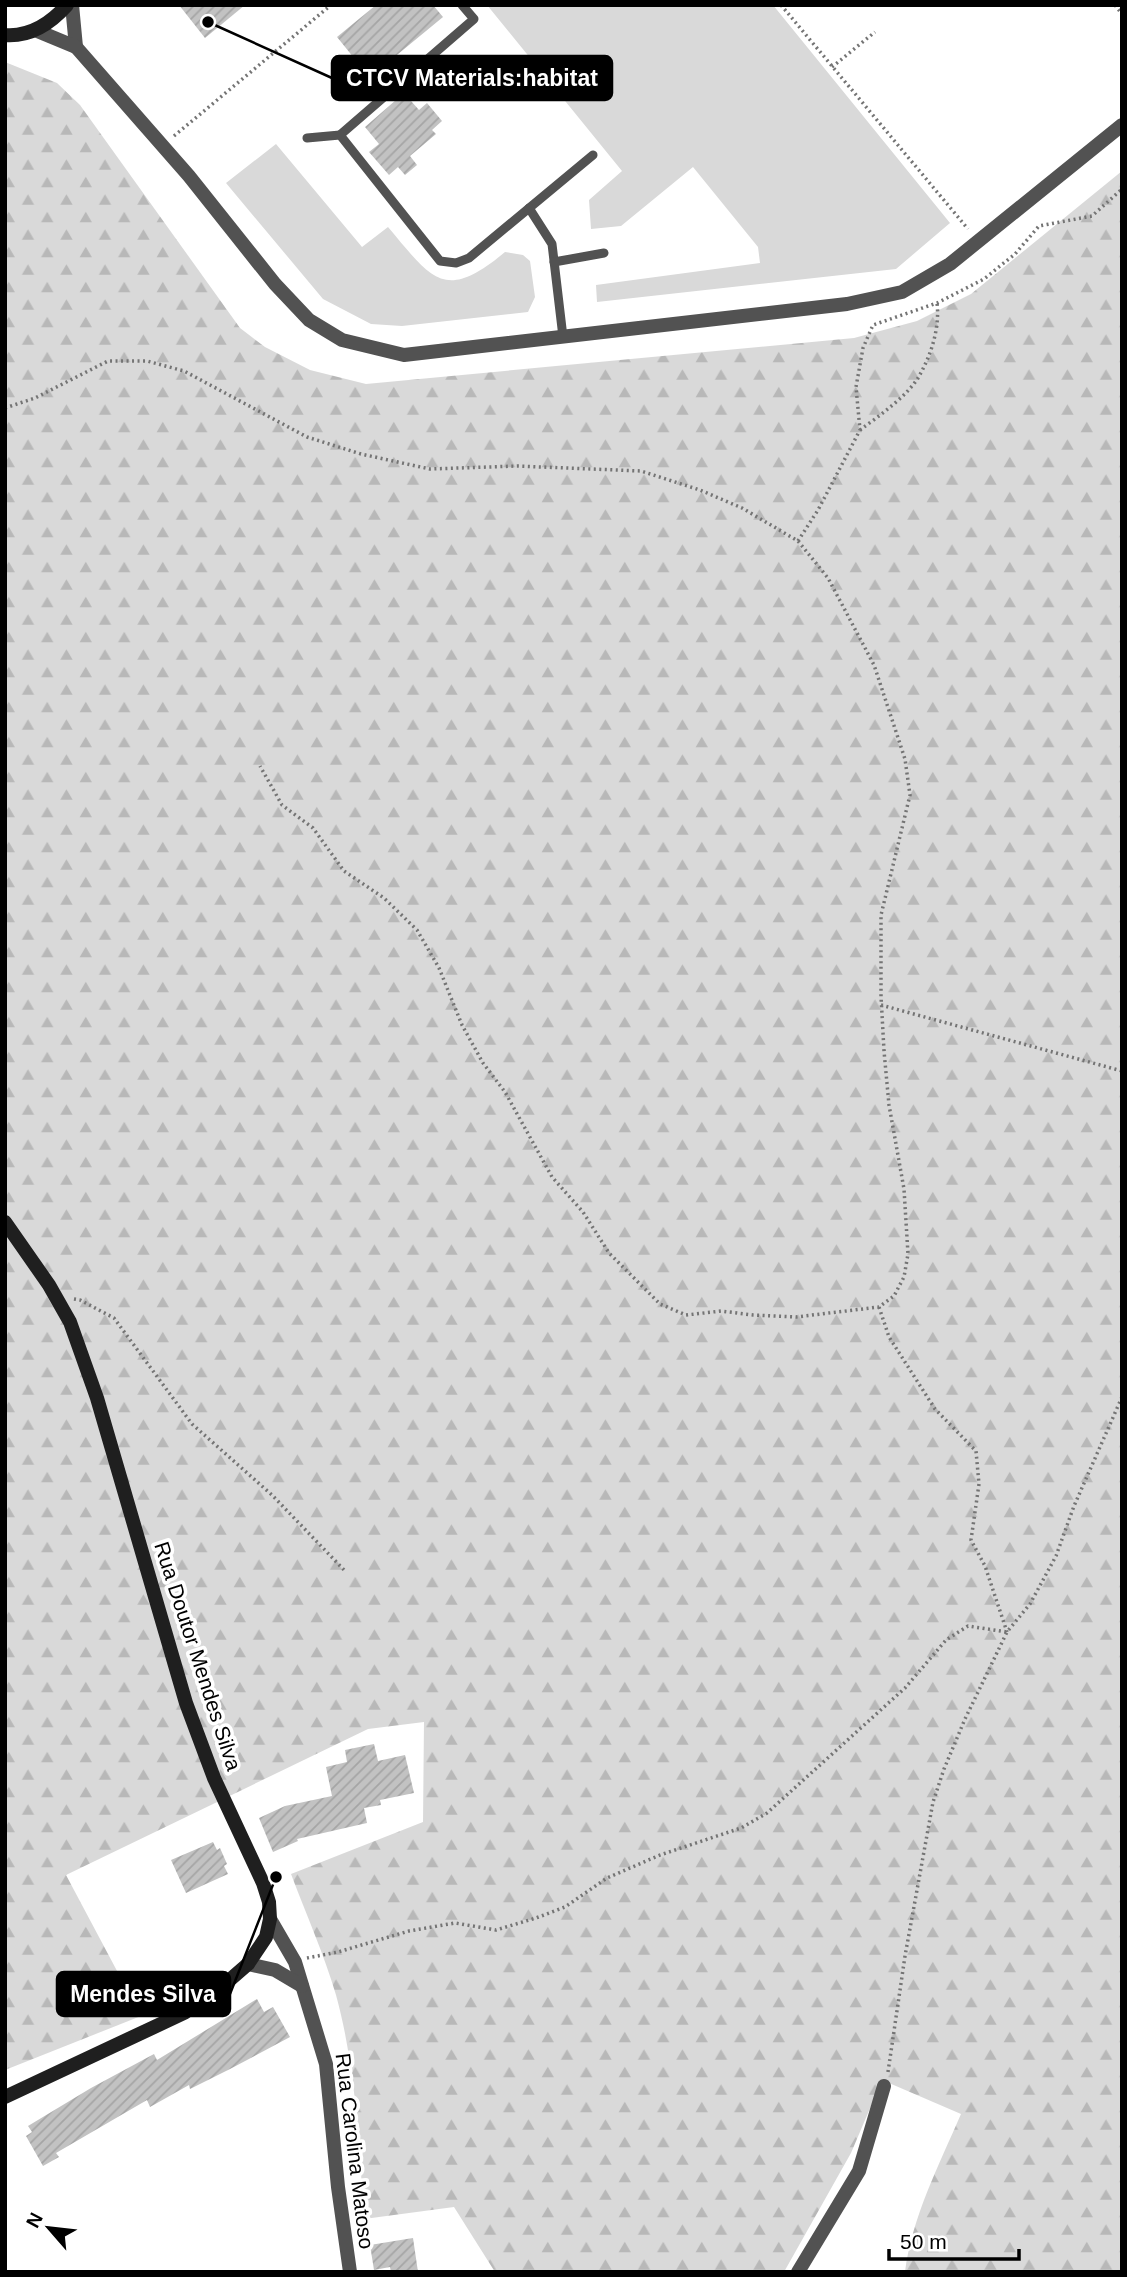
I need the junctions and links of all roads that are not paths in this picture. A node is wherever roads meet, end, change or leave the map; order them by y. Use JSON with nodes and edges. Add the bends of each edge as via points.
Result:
{"nodes":[{"id":1,"x":66,"y":5,"type":"edge"},
{"id":2,"x":72,"y":5,"type":"edge"},
{"id":3,"x":462,"y":5,"type":"edge"},
{"id":4,"x":35,"y":30,"type":"junction"},
{"id":5,"x":5,"y":35,"type":"edge"},
{"id":6,"x":76,"y":47,"type":"junction"},
{"id":7,"x":1122,"y":125,"type":"edge"},
{"id":8,"x":340,"y":135,"type":"junction"},
{"id":9,"x":307,"y":138,"type":"dead end"},
{"id":10,"x":593,"y":155,"type":"dead end"},
{"id":11,"x":529,"y":208,"type":"junction"},
{"id":12,"x":604,"y":254,"type":"dead end"},
{"id":13,"x":554,"y":262,"type":"junction"},
{"id":14,"x":563,"y":337,"type":"junction"},
{"id":15,"x":5,"y":1222,"type":"edge"},
{"id":16,"x":270,"y":1919,"type":"junction"},
{"id":17,"x":248,"y":1964,"type":"junction"},
{"id":18,"x":302,"y":1986,"type":"junction"},
{"id":19,"x":884,"y":2086,"type":"road end"},
{"id":20,"x":5,"y":2097,"type":"edge"},
{"id":21,"x":350,"y":2272,"type":"edge"},
{"id":22,"x":798,"y":2272,"type":"edge"}],
"edges":[{"from":1,"to":4,"type":"street"},
{"from":2,"to":6,"type":"street"},
{"from":3,"to":8,"type":"lane","via":[[474,19]]},
{"from":4,"to":5,"type":"street"},
{"from":4,"to":6,"type":"street"},
{"from":6,"to":14,"type":"street","via":[[275,284],[309,320],[342,340],[404,355]]},
{"from":7,"to":14,"type":"street","via":[[950,264],[902,292],[848,304]]},
{"from":8,"to":9,"type":"lane"},
{"from":8,"to":11,"type":"lane","via":[[440,261],[456,263],[469,258]]},
{"from":10,"to":11,"type":"lane"},
{"from":11,"to":13,"type":"lane","via":[[552,244]]},
{"from":12,"to":13,"type":"lane"},
{"from":13,"to":14,"type":"lane"},
{"from":15,"to":16,"type":"street","name":"Rua Doutor Mendes Silva","via":[[70,1322],[97,1398],[186,1703],[214,1778],[263,1884]]},
{"from":16,"to":17,"type":"street","via":[[266,1937]]},
{"from":16,"to":18,"type":"street","name":"Rua Carolina Matoso","via":[[295,1962]]},
{"from":17,"to":18,"type":"street","via":[[275,1970]]},
{"from":17,"to":20,"type":"street","via":[[184,2013]]},
{"from":18,"to":21,"type":"street","name":"Rua Carolina Matoso","via":[[326,2064]]},
{"from":19,"to":22,"type":"street","via":[[859,2171]]}]}
